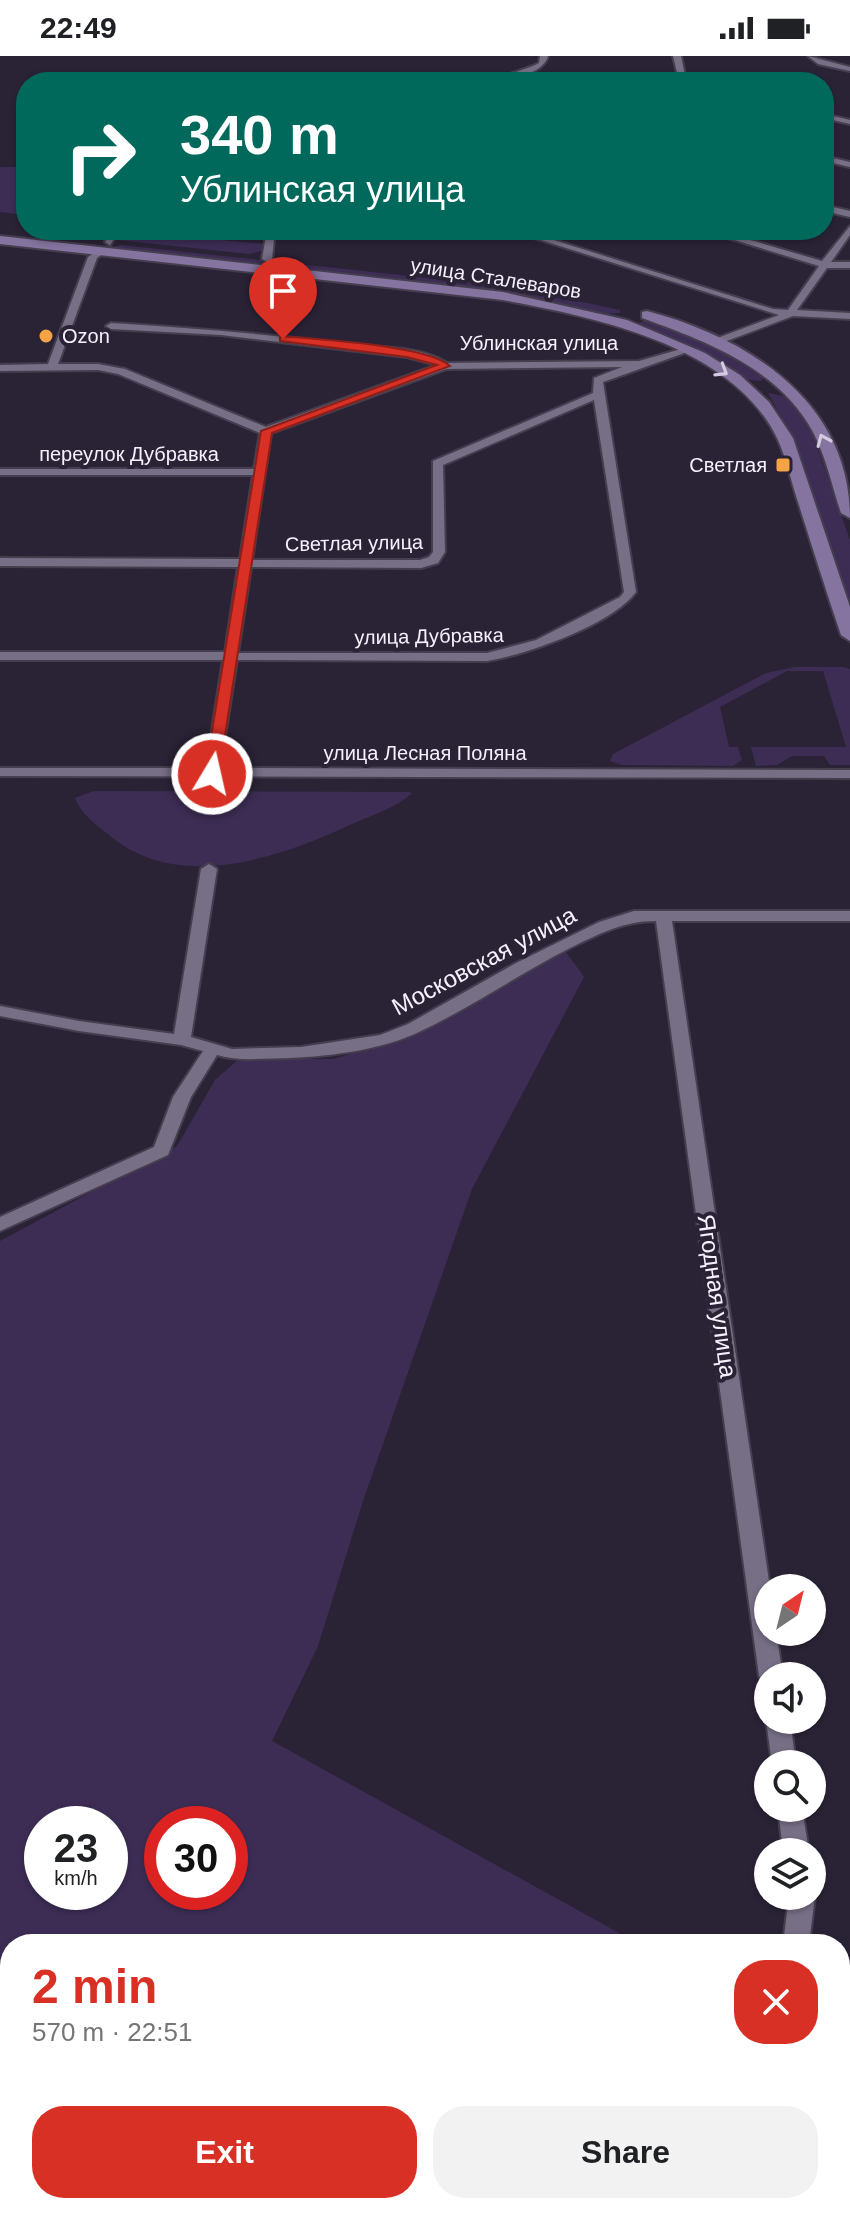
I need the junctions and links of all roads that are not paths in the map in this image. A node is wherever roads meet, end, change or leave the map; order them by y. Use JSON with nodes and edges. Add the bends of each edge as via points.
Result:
{"nodes":[{"id":1,"x":544,"y":56,"type":"edge"},
{"id":2,"x":812,"y":56,"type":"edge"},
{"id":3,"x":850,"y":69,"type":"edge"},
{"id":4,"x":524,"y":72,"type":"edge"},
{"id":5,"x":850,"y":229,"type":"edge"},
{"id":6,"x":270,"y":240,"type":"edge"},
{"id":7,"x":545,"y":240,"type":"edge"},
{"id":8,"x":740,"y":240,"type":"edge"},
{"id":9,"x":109,"y":241,"type":"edge"},
{"id":10,"x":267,"y":259,"type":"junction"},
{"id":11,"x":825,"y":265,"type":"junction"},
{"id":12,"x":850,"y":265,"type":"edge"},
{"id":13,"x":643,"y":314,"type":"junction"},
{"id":14,"x":789,"y":315,"type":"junction"},
{"id":15,"x":850,"y":316,"type":"edge"},
{"id":16,"x":620,"y":322,"type":"junction"},
{"id":17,"x":111,"y":326,"type":"dead end"},
{"id":18,"x":716,"y":342,"type":"junction"},
{"id":19,"x":688,"y":350,"type":"junction"},
{"id":20,"x":640,"y":364,"type":"junction"},
{"id":21,"x":445,"y":366,"type":"junction"},
{"id":22,"x":52,"y":367,"type":"junction"},
{"id":23,"x":0,"y":368,"type":"edge"},
{"id":24,"x":780,"y":384,"type":"junction"},
{"id":25,"x":749,"y":388,"type":"junction"},
{"id":26,"x":598,"y":395,"type":"junction"},
{"id":27,"x":266,"y":431,"type":"junction"},
{"id":28,"x":0,"y":472,"type":"edge"},
{"id":29,"x":258,"y":472,"type":"junction"},
{"id":30,"x":850,"y":513,"type":"edge"},
{"id":31,"x":0,"y":562,"type":"edge"},
{"id":32,"x":245,"y":562,"type":"junction"},
{"id":33,"x":850,"y":635,"type":"edge"},
{"id":34,"x":0,"y":656,"type":"edge"},
{"id":35,"x":230,"y":657,"type":"junction"},
{"id":36,"x":0,"y":772,"type":"edge"},
{"id":37,"x":212,"y":774,"type":"junction"},
{"id":38,"x":850,"y":774,"type":"edge"},
{"id":39,"x":209,"y":869,"type":"dead end"},
{"id":40,"x":663,"y":916,"type":"junction"},
{"id":41,"x":850,"y":916,"type":"edge"},
{"id":42,"x":0,"y":1011,"type":"edge"},
{"id":43,"x":182,"y":1040,"type":"junction"},
{"id":44,"x":212,"y":1050,"type":"junction"},
{"id":45,"x":0,"y":1225,"type":"edge"},
{"id":46,"x":769,"y":1662,"type":"edge"},
{"id":47,"x":800,"y":1910,"type":"edge"},
{"id":48,"x":797,"y":1934,"type":"edge"}],
"edges":[{"from":1,"to":4,"type":"street","via":[[542,64]]},
{"from":2,"to":3,"type":"street"},
{"from":5,"to":11,"type":"street"},
{"from":6,"to":10,"type":"street"},
{"from":7,"to":14,"type":"street"},
{"from":8,"to":11,"type":"street"},
{"from":9,"to":10,"type":"main road","name":"улица Сталеваров"},
{"from":9,"to":16,"type":"main road","name":"улица Сталеваров","via":[[503,296]]},
{"from":9,"to":22,"type":"street","via":[[93,257]]},
{"from":10,"to":13,"type":"main road","name":"улица Сталеваров","via":[[519,285]]},
{"from":11,"to":12,"type":"street"},
{"from":11,"to":14,"type":"street"},
{"from":13,"to":16,"type":"main road"},
{"from":13,"to":18,"type":"main road","name":"улица Сталеваров"},
{"from":14,"to":15,"type":"street"},
{"from":14,"to":18,"type":"street"},
{"from":16,"to":19,"type":"main road","name":"улица Сталеваров"},
{"from":17,"to":21,"type":"street","via":[[221,332],[407,354]]},
{"from":18,"to":24,"type":"main road","name":"улица Сталеваров"},
{"from":19,"to":20,"type":"street","name":"Ублинская улица"},
{"from":19,"to":25,"type":"main road","name":"улица Сталеваров","one_way":true},
{"from":20,"to":21,"type":"street","name":"Ублинская улица"},
{"from":20,"to":26,"type":"street","via":[[598,380]]},
{"from":21,"to":27,"type":"street","name":"Ублинская улица"},
{"from":22,"to":23,"type":"street","name":"переулок Дубравка"},
{"from":22,"to":27,"type":"street","name":"переулок Дубравка","via":[[121,371]]},
{"from":24,"to":25,"type":"main road"},
{"from":30,"to":24,"type":"main road","name":"улица Сталеваров","one_way":true,"via":[[821,433],[799,400]]},
{"from":25,"to":33,"type":"main road","name":"улица Сталеваров","via":[[774,415],[785,438]]},
{"from":26,"to":32,"type":"street","name":"Светлая улица","via":[[437,463],[439,552],[434,560]]},
{"from":26,"to":35,"type":"street","name":"улица Дубравка","via":[[630,592],[624,600],[511,655]]},
{"from":27,"to":29,"type":"street"},
{"from":28,"to":29,"type":"street","name":"переулок Дубравка"},
{"from":29,"to":32,"type":"street"},
{"from":31,"to":32,"type":"street","name":"Светлая улица"},
{"from":32,"to":35,"type":"street"},
{"from":34,"to":35,"type":"street","name":"улица Дубравка"},
{"from":35,"to":37,"type":"street"},
{"from":36,"to":37,"type":"street","name":"улица Лесная Поляна"},
{"from":37,"to":38,"type":"street","name":"улица Лесная Поляна"},
{"from":39,"to":43,"type":"street"},
{"from":40,"to":41,"type":"street","name":"Московская улица"},
{"from":40,"to":44,"type":"street","name":"Московская улица","via":[[634,916],[605,925],[384,1039],[301,1052]]},
{"from":40,"to":46,"type":"street","name":"Ягодная улица"},
{"from":42,"to":43,"type":"street","name":"Московская улица"},
{"from":43,"to":44,"type":"street","name":"Московская улица"},
{"from":44,"to":45,"type":"street","via":[[182,1097],[162,1151]]},
{"from":47,"to":48,"type":"street"}]}
